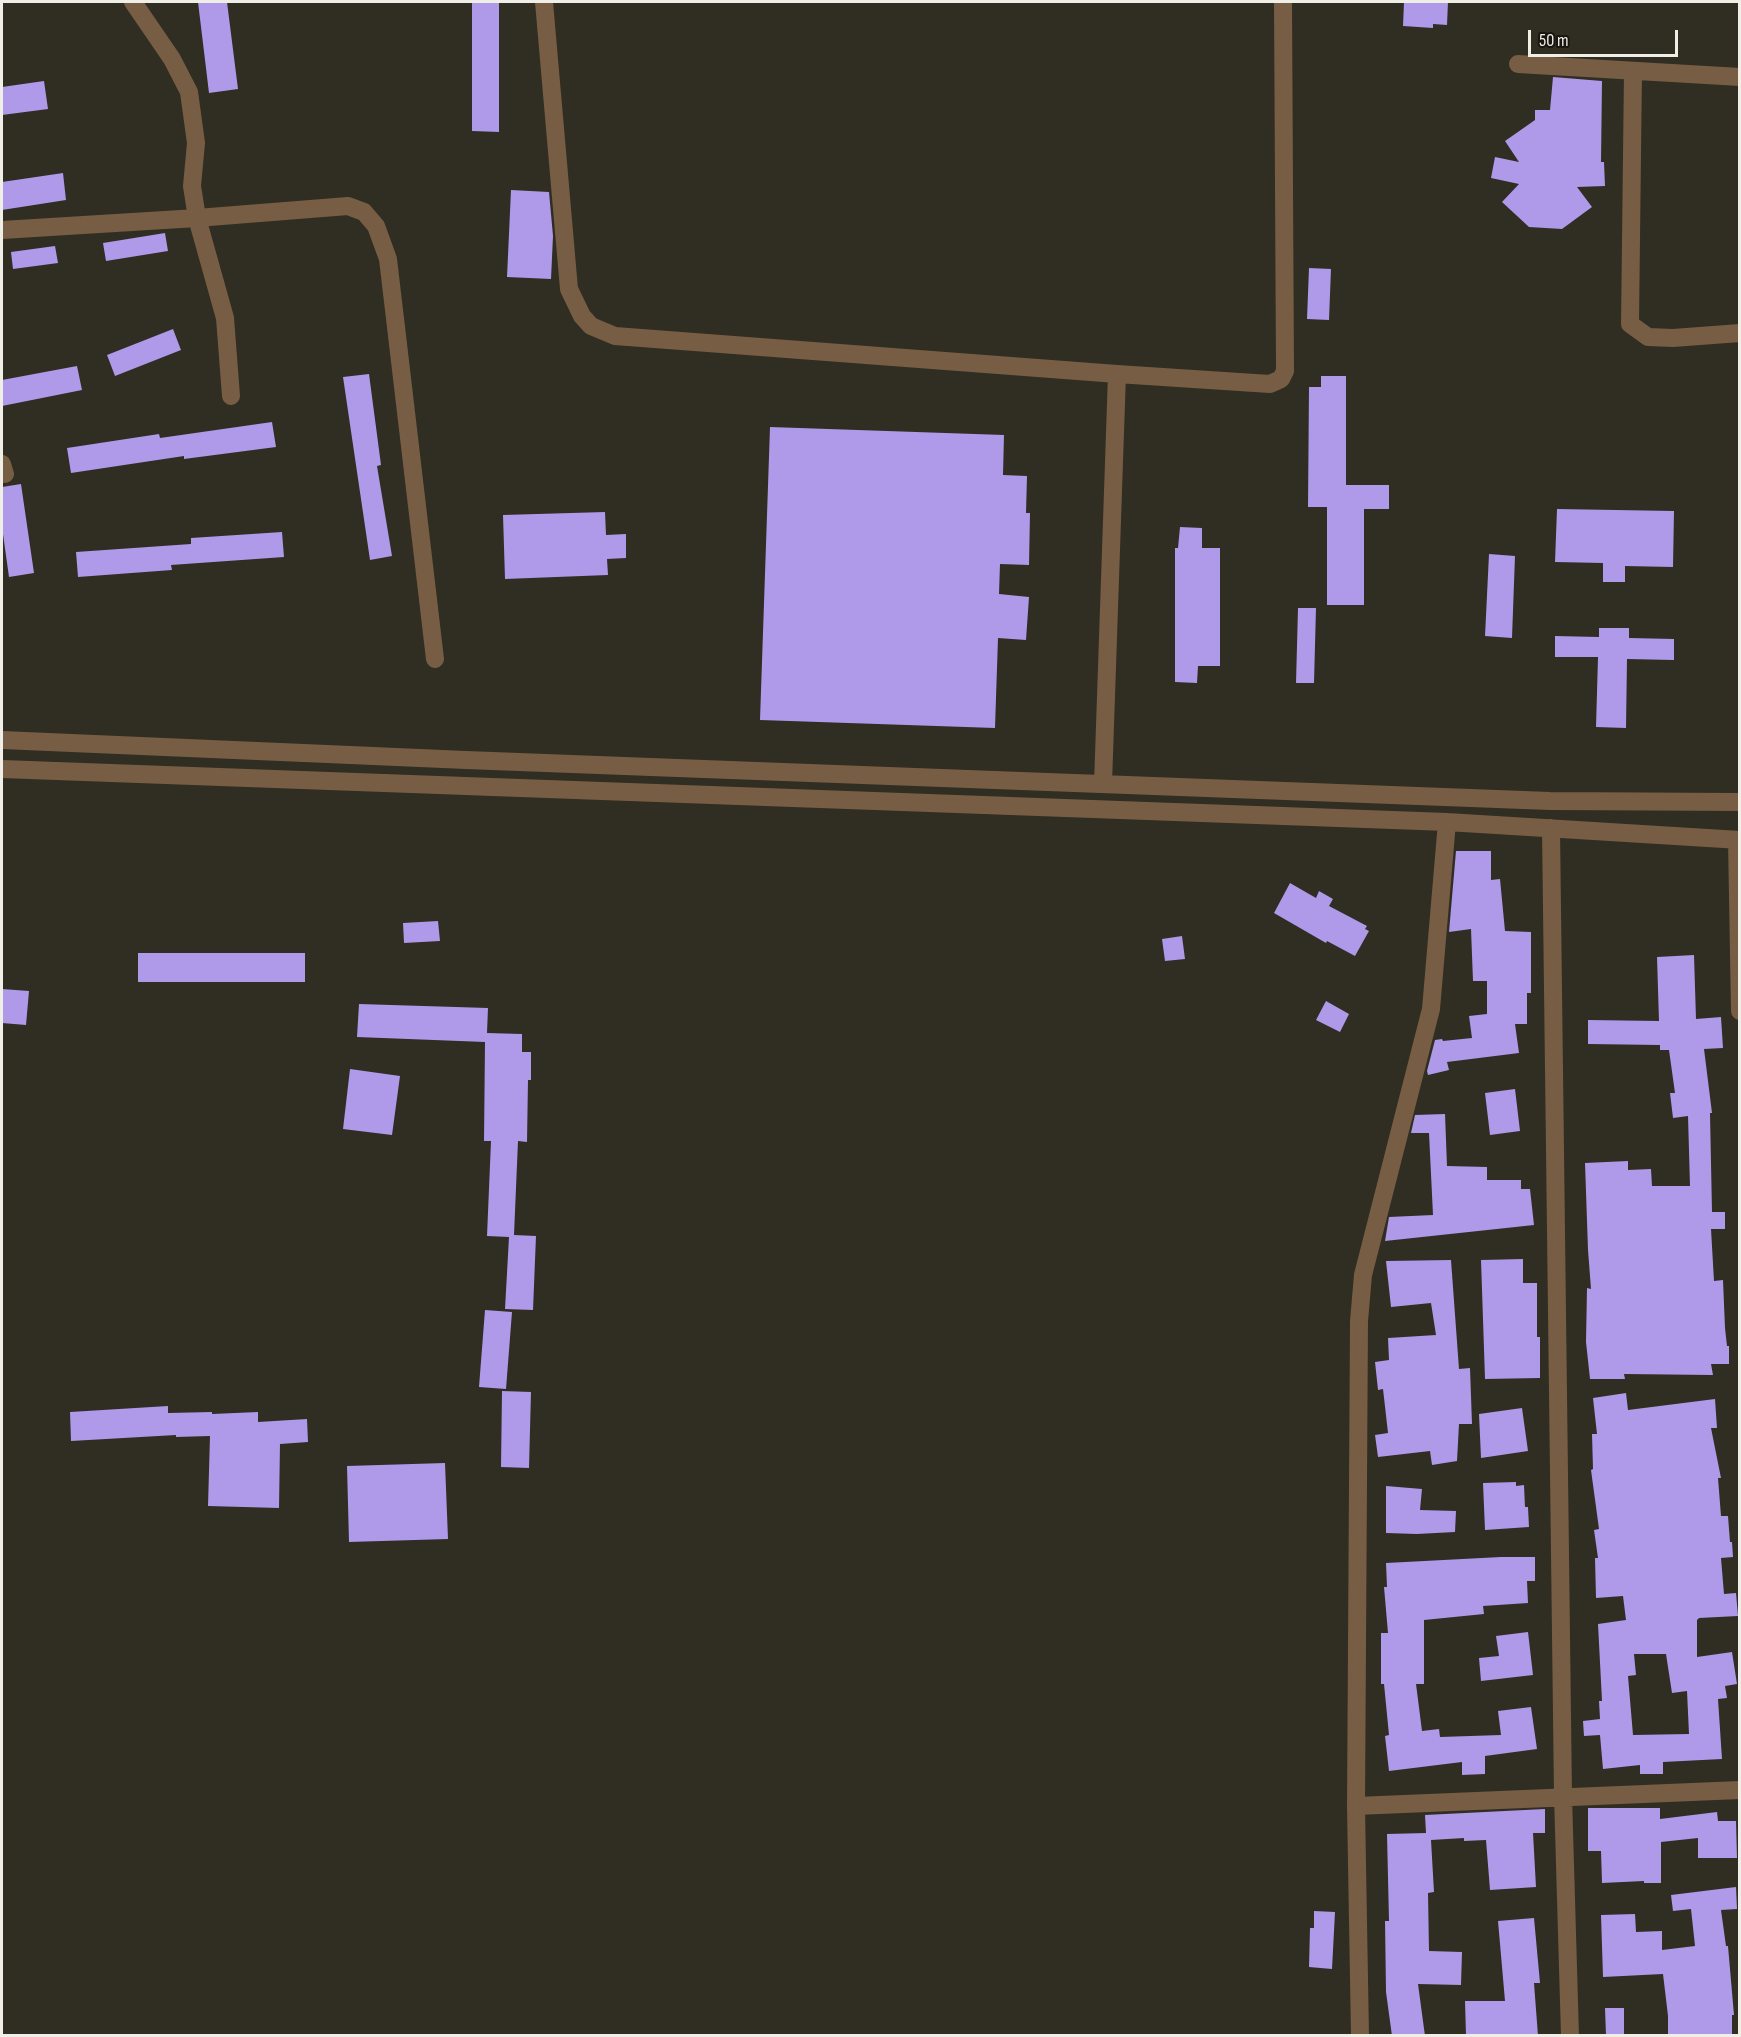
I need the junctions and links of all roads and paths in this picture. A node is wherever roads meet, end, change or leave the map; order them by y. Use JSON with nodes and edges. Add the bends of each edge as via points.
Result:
{"nodes":[{"id":1,"x":133,"y":2,"type":"edge"},
{"id":2,"x":544,"y":2,"type":"edge"},
{"id":3,"x":1282,"y":2,"type":"edge"},
{"id":4,"x":1518,"y":64,"type":"dead end"},
{"id":5,"x":1633,"y":71,"type":"junction"},
{"id":6,"x":1740,"y":77,"type":"edge"},
{"id":7,"x":197,"y":218,"type":"junction"},
{"id":8,"x":2,"y":230,"type":"edge"},
{"id":9,"x":1740,"y":333,"type":"edge"},
{"id":10,"x":1118,"y":375,"type":"junction"},
{"id":11,"x":231,"y":396,"type":"dead end"},
{"id":12,"x":435,"y":659,"type":"dead end"},
{"id":13,"x":2,"y":740,"type":"edge"},
{"id":14,"x":2,"y":769,"type":"edge"},
{"id":15,"x":1103,"y":784,"type":"junction"},
{"id":16,"x":1638,"y":801,"type":"junction"},
{"id":17,"x":1740,"y":802,"type":"edge"},
{"id":18,"x":1447,"y":822,"type":"junction"},
{"id":19,"x":1551,"y":828,"type":"junction"},
{"id":20,"x":1640,"y":834,"type":"junction"},
{"id":21,"x":1738,"y":840,"type":"edge"},
{"id":22,"x":1740,"y":1011,"type":"edge"},
{"id":23,"x":1740,"y":1790,"type":"edge"},
{"id":24,"x":1563,"y":1796,"type":"junction"},
{"id":25,"x":1356,"y":1806,"type":"junction"},
{"id":26,"x":1360,"y":2036,"type":"edge"},
{"id":27,"x":1570,"y":2036,"type":"edge"}],
"edges":[{"from":1,"to":7,"type":"street","via":[[189,92],[196,143],[192,186]]},
{"from":2,"to":10,"type":"street","via":[[569,289],[591,326],[615,336]]},
{"from":3,"to":10,"type":"street","via":[[1285,371],[1281,379],[1270,384]]},
{"from":4,"to":5,"type":"street"},
{"from":5,"to":6,"type":"street"},
{"from":5,"to":9,"type":"street","via":[[1630,324],[1648,337]]},
{"from":7,"to":8,"type":"street"},
{"from":7,"to":11,"type":"street","via":[[225,318]]},
{"from":7,"to":12,"type":"street","via":[[348,206],[364,212],[376,226],[388,260]]},
{"from":10,"to":15,"type":"street"},
{"from":13,"to":15,"type":"street"},
{"from":14,"to":18,"type":"street"},
{"from":15,"to":16,"type":"street"},
{"from":16,"to":17,"type":"street"},
{"from":16,"to":20,"type":"street"},
{"from":18,"to":19,"type":"street"},
{"from":18,"to":25,"type":"street","via":[[1431,1009],[1363,1275],[1359,1321]]},
{"from":19,"to":20,"type":"street"},
{"from":19,"to":24,"type":"street"},
{"from":20,"to":21,"type":"street"},
{"from":21,"to":22,"type":"street"},
{"from":23,"to":24,"type":"street"},
{"from":24,"to":25,"type":"street"},
{"from":24,"to":27,"type":"street"},
{"from":25,"to":26,"type":"street"}]}
